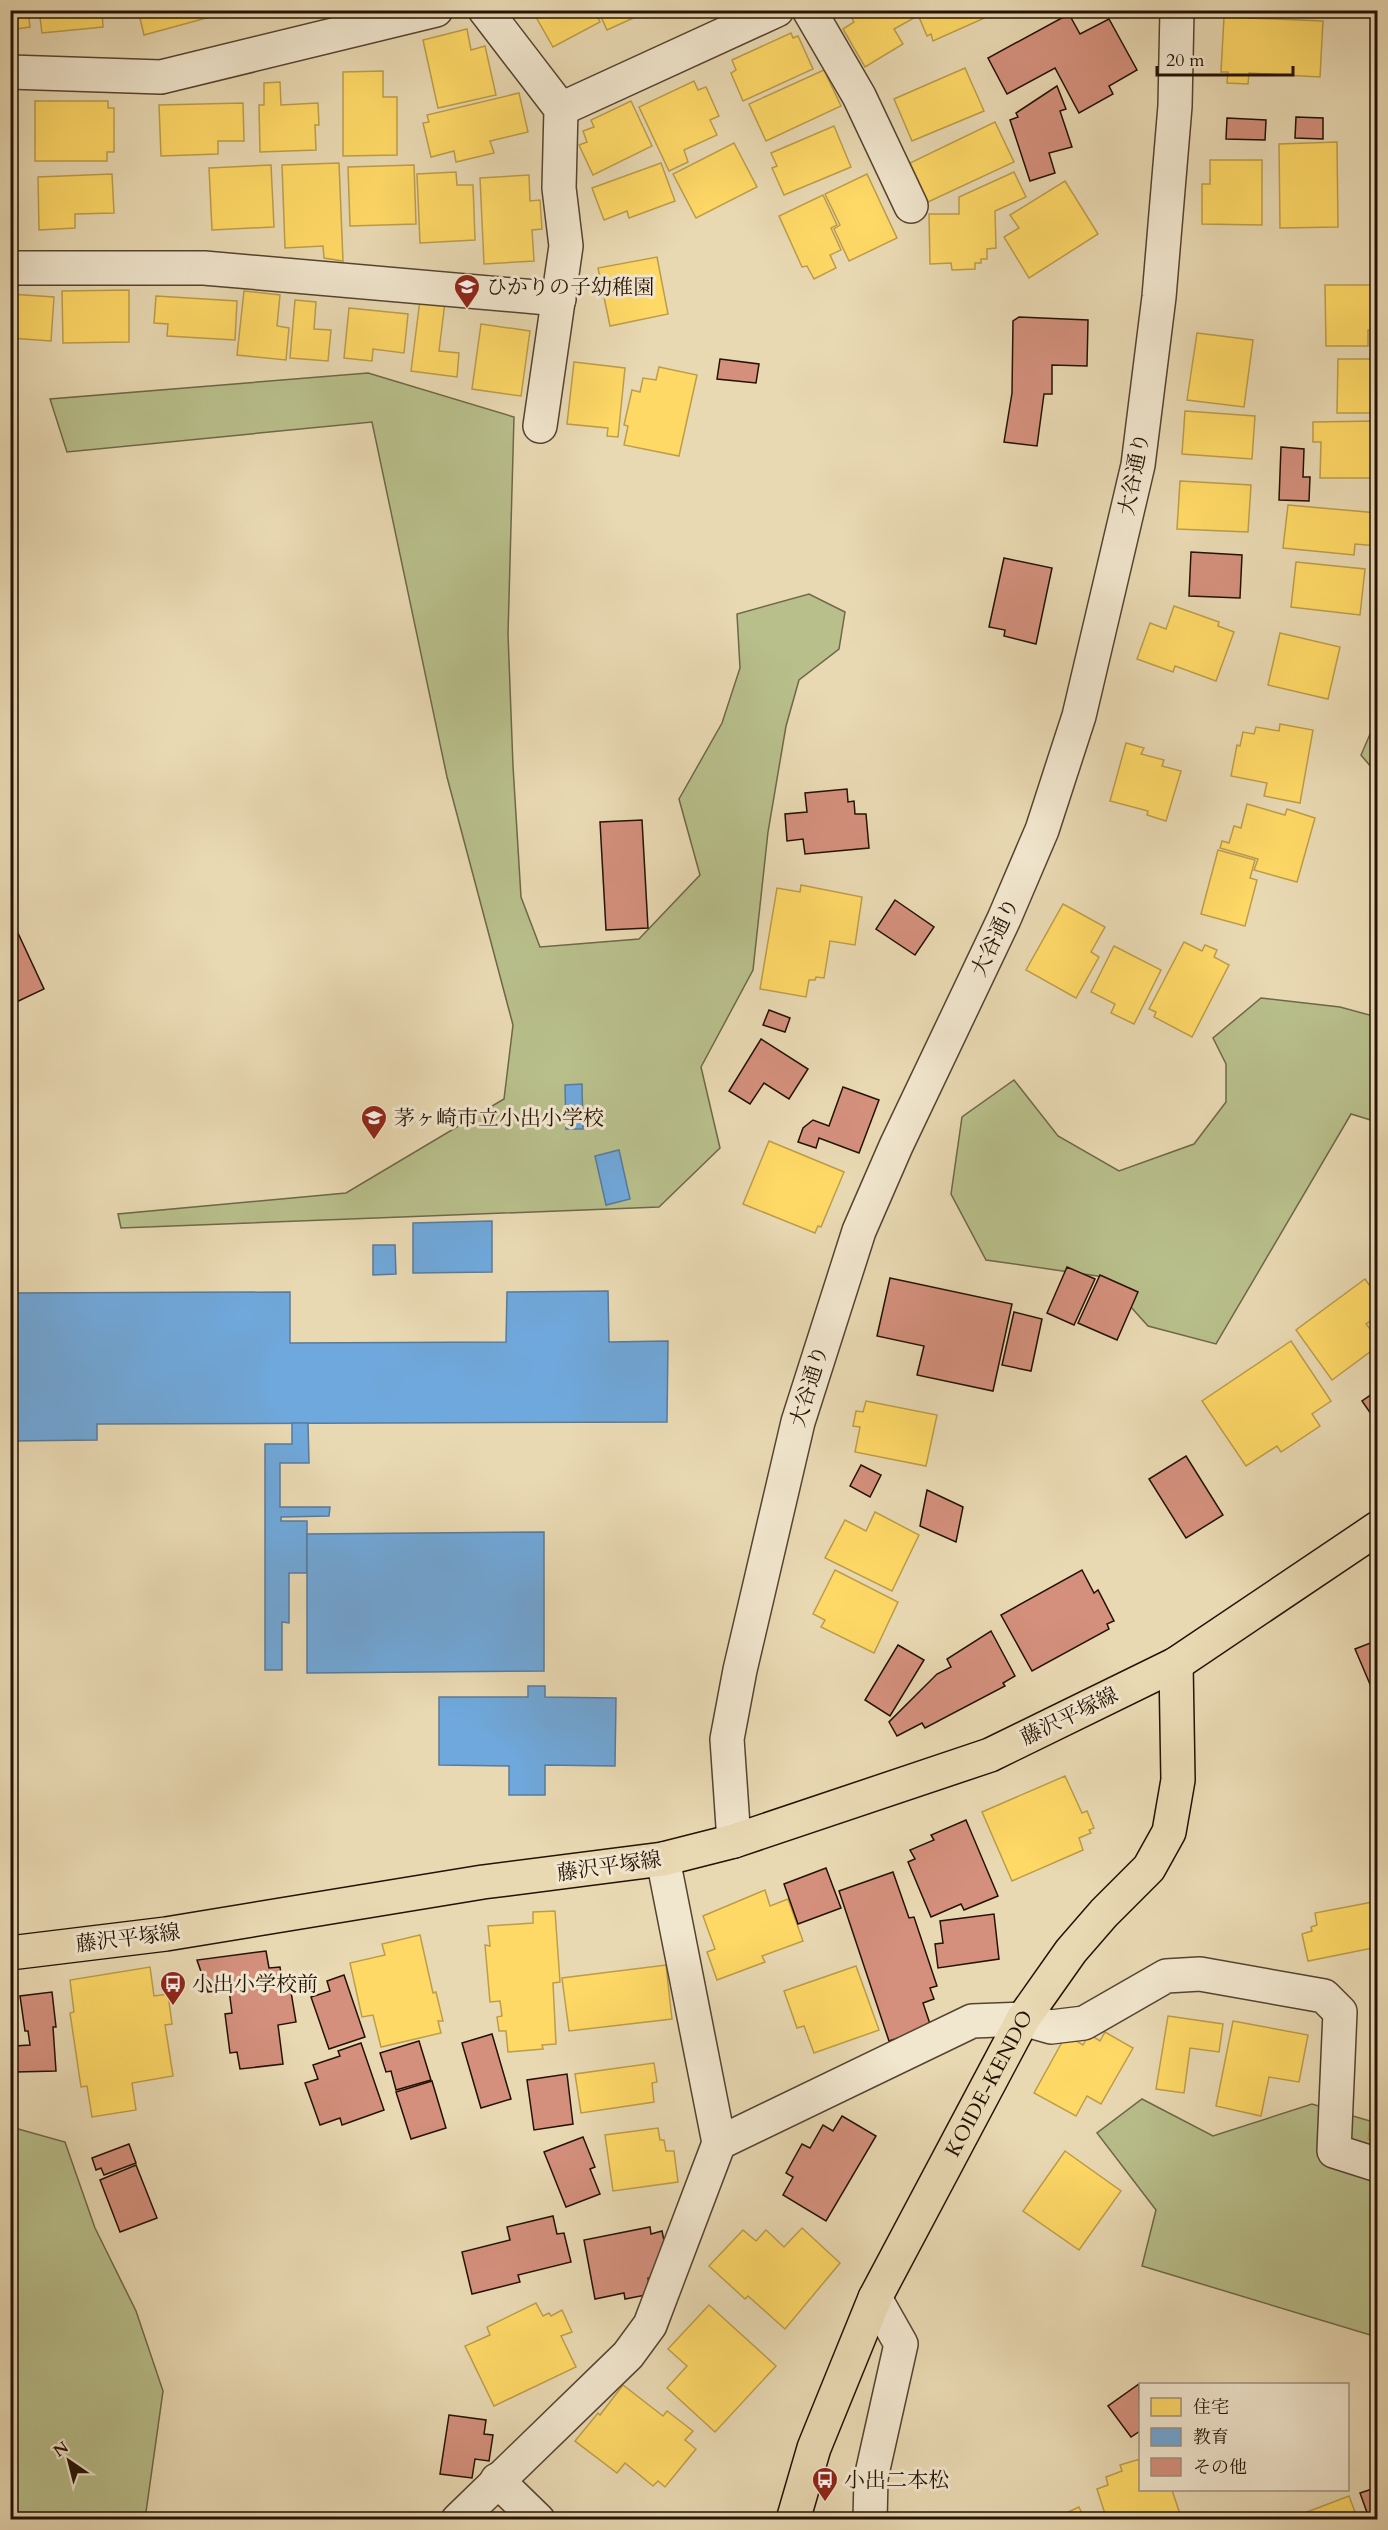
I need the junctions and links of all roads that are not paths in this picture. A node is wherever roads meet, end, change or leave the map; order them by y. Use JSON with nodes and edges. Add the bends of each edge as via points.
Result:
{"nodes":[{"id":1,"x":436,"y":10,"type":"edge"},
{"id":2,"x":484,"y":10,"type":"edge"},
{"id":3,"x":777,"y":10,"type":"edge"},
{"id":4,"x":809,"y":10,"type":"edge"},
{"id":5,"x":1177,"y":10,"type":"edge"},
{"id":6,"x":10,"y":72,"type":"edge"},
{"id":7,"x":561,"y":109,"type":"junction"},
{"id":8,"x":911,"y":206,"type":"dead end"},
{"id":9,"x":10,"y":268,"type":"edge"},
{"id":10,"x":559,"y":299,"type":"junction"},
{"id":11,"x":540,"y":426,"type":"dead end"},
{"id":12,"x":1377,"y":1528,"type":"edge"},
{"id":13,"x":1176,"y":1664,"type":"junction"},
{"id":14,"x":734,"y":1841,"type":"junction"},
{"id":15,"x":663,"y":1859,"type":"junction"},
{"id":16,"x":10,"y":1953,"type":"edge"},
{"id":17,"x":1023,"y":2019,"type":"junction"},
{"id":18,"x":719,"y":2144,"type":"junction"},
{"id":19,"x":1377,"y":2165,"type":"edge"},
{"id":20,"x":875,"y":2298,"type":"junction"},
{"id":21,"x":496,"y":2480,"type":"junction"},
{"id":22,"x":458,"y":2520,"type":"edge"},
{"id":23,"x":538,"y":2520,"type":"edge"},
{"id":24,"x":793,"y":2520,"type":"edge"},
{"id":25,"x":870,"y":2520,"type":"edge"}],
"edges":[{"from":1,"to":6,"type":"street","via":[[160,77]]},
{"from":2,"to":7,"type":"street"},
{"from":3,"to":7,"type":"street"},
{"from":4,"to":8,"type":"street","via":[[859,96]]},
{"from":5,"to":14,"type":"street","name":"大谷通り","via":[[1175,106],[1165,228],[1138,465],[1079,716],[1042,830],[1004,919],[859,1231],[798,1422],[727,1739]]},
{"from":7,"to":10,"type":"street","via":[[559,188],[566,246]]},
{"from":9,"to":10,"type":"street","via":[[204,268]]},
{"from":10,"to":11,"type":"street"},
{"from":12,"to":13,"type":"main road","name":"藤沢平塚線"},
{"from":13,"to":14,"type":"main road","name":"藤沢平塚線","via":[[990,1755]]},
{"from":13,"to":17,"type":"main road","name":"KOIDE-KENDO","via":[[1178,1780],[1169,1832],[1149,1868],[1071,1951]]},
{"from":14,"to":15,"type":"main road","name":"藤沢平塚線"},
{"from":15,"to":16,"type":"main road","name":"藤沢平塚線","via":[[483,1882],[166,1934]]},
{"from":15,"to":18,"type":"street"},
{"from":17,"to":18,"type":"street","via":[[972,2021]]},
{"from":17,"to":19,"type":"street","via":[[1051,2027],[1084,2023],[1166,1976],[1200,1974],[1324,1996],[1340,2012],[1334,2151]]},
{"from":17,"to":20,"type":"main road","name":"KOIDE-KENDO"},
{"from":18,"to":21,"type":"street","via":[[650,2325],[628,2355]]},
{"from":20,"to":24,"type":"main road","name":"KOIDE-KENDO","via":[[814,2448]]},
{"from":20,"to":25,"type":"street","via":[[901,2344],[871,2478]]},
{"from":21,"to":22,"type":"street"},
{"from":21,"to":23,"type":"street"}]}
